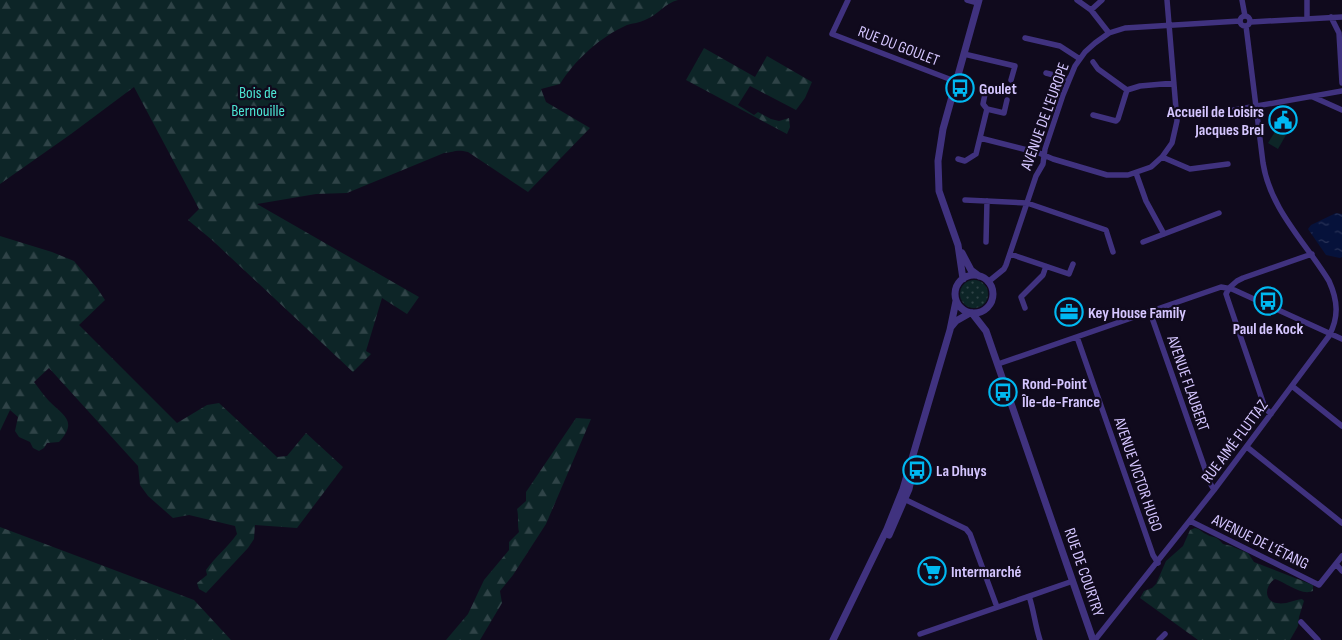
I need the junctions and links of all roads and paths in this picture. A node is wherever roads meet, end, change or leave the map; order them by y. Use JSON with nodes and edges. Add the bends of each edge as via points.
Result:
{"nodes":[{"id":1,"x":848,"y":0,"type":"edge"},
{"id":2,"x":967,"y":0,"type":"edge"},
{"id":3,"x":1077,"y":0,"type":"edge"},
{"id":4,"x":1102,"y":0,"type":"edge"},
{"id":5,"x":1167,"y":0,"type":"edge"},
{"id":6,"x":1242,"y":0,"type":"edge"},
{"id":7,"x":1306,"y":0,"type":"edge"},
{"id":8,"x":978,"y":1,"type":"edge"},
{"id":9,"x":1091,"y":10,"type":"junction"},
{"id":10,"x":1342,"y":16,"type":"edge"},
{"id":11,"x":1331,"y":17,"type":"junction"},
{"id":12,"x":1243,"y":18,"type":"junction"},
{"id":13,"x":1307,"y":18,"type":"junction"},
{"id":14,"x":1169,"y":24,"type":"junction"},
{"id":15,"x":1248,"y":24,"type":"junction"},
{"id":16,"x":1109,"y":33,"type":"junction"},
{"id":17,"x":1025,"y":38,"type":"dead end"},
{"id":18,"x":964,"y":54,"type":"junction"},
{"id":19,"x":1080,"y":59,"type":"junction"},
{"id":20,"x":1093,"y":62,"type":"dead end"},
{"id":21,"x":1046,"y":73,"type":"dead end"},
{"id":22,"x":1069,"y":79,"type":"junction"},
{"id":23,"x":1011,"y":80,"type":"dead end"},
{"id":24,"x":957,"y":82,"type":"junction"},
{"id":25,"x":1174,"y":83,"type":"junction"},
{"id":26,"x":1342,"y":83,"type":"edge"},
{"id":27,"x":986,"y":89,"type":"dead end"},
{"id":28,"x":1127,"y":90,"type":"junction"},
{"id":29,"x":1342,"y":91,"type":"edge"},
{"id":30,"x":1313,"y":96,"type":"junction"},
{"id":31,"x":1007,"y":100,"type":"dead end"},
{"id":32,"x":1256,"y":106,"type":"junction"},
{"id":33,"x":987,"y":110,"type":"junction"},
{"id":34,"x":1342,"y":110,"type":"edge"},
{"id":35,"x":1094,"y":114,"type":"dead end"},
{"id":36,"x":1178,"y":114,"type":"junction"},
{"id":37,"x":980,"y":138,"type":"junction"},
{"id":38,"x":1044,"y":156,"type":"junction"},
{"id":39,"x":1162,"y":157,"type":"junction"},
{"id":40,"x":958,"y":159,"type":"dead end"},
{"id":41,"x":1228,"y":164,"type":"dead end"},
{"id":42,"x":1136,"y":173,"type":"junction"},
{"id":43,"x":965,"y":200,"type":"dead end"},
{"id":44,"x":988,"y":202,"type":"junction"},
{"id":45,"x":1027,"y":203,"type":"junction"},
{"id":46,"x":1220,"y":213,"type":"dead end"},
{"id":47,"x":1164,"y":234,"type":"junction"},
{"id":48,"x":986,"y":242,"type":"dead end"},
{"id":49,"x":1144,"y":242,"type":"dead end"},
{"id":50,"x":958,"y":245,"type":"junction"},
{"id":51,"x":1113,"y":252,"type":"dead end"},
{"id":52,"x":1010,"y":254,"type":"junction"},
{"id":53,"x":1312,"y":254,"type":"junction"},
{"id":54,"x":1073,"y":264,"type":"dead end"},
{"id":55,"x":1046,"y":266,"type":"junction"},
{"id":56,"x":979,"y":276,"type":"junction"},
{"id":57,"x":963,"y":279,"type":"junction"},
{"id":58,"x":988,"y":282,"type":"junction"},
{"id":59,"x":1229,"y":288,"type":"junction"},
{"id":60,"x":956,"y":301,"type":"junction"},
{"id":61,"x":987,"y":308,"type":"junction"},
{"id":62,"x":1025,"y":308,"type":"dead end"},
{"id":63,"x":1150,"y":312,"type":"junction"},
{"id":64,"x":971,"y":313,"type":"junction"},
{"id":65,"x":1340,"y":313,"type":"edge"},
{"id":66,"x":950,"y":330,"type":"junction"},
{"id":67,"x":986,"y":331,"type":"junction"},
{"id":68,"x":1330,"y":334,"type":"junction"},
{"id":69,"x":1077,"y":337,"type":"junction"},
{"id":70,"x":1342,"y":339,"type":"edge"},
{"id":71,"x":998,"y":364,"type":"junction"},
{"id":72,"x":1292,"y":386,"type":"junction"},
{"id":73,"x":1271,"y":414,"type":"junction"},
{"id":74,"x":1342,"y":426,"type":"edge"},
{"id":75,"x":1247,"y":447,"type":"junction"},
{"id":76,"x":1214,"y":490,"type":"junction"},
{"id":77,"x":902,"y":498,"type":"junction"},
{"id":78,"x":1190,"y":521,"type":"junction"},
{"id":79,"x":1342,"y":523,"type":"edge"},
{"id":80,"x":1342,"y":556,"type":"edge"},
{"id":81,"x":1158,"y":563,"type":"junction"},
{"id":82,"x":1336,"y":564,"type":"junction"},
{"id":83,"x":1342,"y":571,"type":"edge"},
{"id":84,"x":1073,"y":581,"type":"junction"},
{"id":85,"x":1029,"y":596,"type":"junction"},
{"id":86,"x":998,"y":607,"type":"junction"},
{"id":87,"x":1301,"y":622,"type":"dead end"},
{"id":88,"x":920,"y":634,"type":"dead end"},
{"id":89,"x":1165,"y":634,"type":"dead end"},
{"id":90,"x":833,"y":640,"type":"edge"},
{"id":91,"x":1040,"y":640,"type":"edge"},
{"id":92,"x":1094,"y":640,"type":"edge"},
{"id":93,"x":1159,"y":640,"type":"edge"},
{"id":94,"x":1318,"y":640,"type":"edge"}],
"edges":[{"from":1,"to":24,"type":"street","name":"RUE DU GOULET","via":[[832,34]]},
{"from":2,"to":8,"type":"street"},
{"from":3,"to":9,"type":"street"},
{"from":4,"to":9,"type":"street"},
{"from":5,"to":14,"type":"street"},
{"from":6,"to":12,"type":"street"},
{"from":7,"to":13,"type":"street"},
{"from":8,"to":18,"type":"street"},
{"from":9,"to":16,"type":"street"},
{"from":10,"to":11,"type":"street"},
{"from":11,"to":13,"type":"street"},
{"from":11,"to":26,"type":"street","via":[[1339,33]]},
{"from":12,"to":14,"type":"street","name":"AVENUE DE L'EUROPE"},
{"from":12,"to":15,"type":"street","via":[[1242,25]]},
{"from":12,"to":15,"type":"street","via":[[1250,18]]},
{"from":13,"to":15,"type":"street"},
{"from":14,"to":16,"type":"street","name":"AVENUE DE L'EUROPE","via":[[1125,28]]},
{"from":14,"to":25,"type":"street"},
{"from":15,"to":32,"type":"street"},
{"from":16,"to":19,"type":"street","name":"AVENUE DE L'EUROPE"},
{"from":17,"to":19,"type":"street","via":[[1060,46]]},
{"from":18,"to":23,"type":"street","via":[[1015,66]]},
{"from":18,"to":24,"type":"street"},
{"from":19,"to":22,"type":"street","name":"AVENUE DE L'EUROPE"},
{"from":20,"to":28,"type":"street"},
{"from":21,"to":22,"type":"street"},
{"from":22,"to":38,"type":"street","name":"AVENUE DE L'EUROPE"},
{"from":24,"to":50,"type":"street","via":[[941,141],[938,171],[942,200]]},
{"from":25,"to":28,"type":"street"},
{"from":25,"to":36,"type":"street"},
{"from":27,"to":33,"type":"street","via":[[983,104]]},
{"from":28,"to":35,"type":"street","via":[[1117,120]]},
{"from":29,"to":30,"type":"street"},
{"from":30,"to":32,"type":"street"},
{"from":30,"to":34,"type":"street"},
{"from":31,"to":33,"type":"street","via":[[1004,113]]},
{"from":32,"to":36,"type":"street","via":[[1217,113]]},
{"from":32,"to":53,"type":"street","via":[[1264,169],[1271,193]]},
{"from":33,"to":37,"type":"street"},
{"from":36,"to":39,"type":"street","via":[[1175,137]]},
{"from":37,"to":38,"type":"street"},
{"from":37,"to":40,"type":"street","via":[[976,154],[965,161]]},
{"from":38,"to":42,"type":"street","via":[[1106,175]]},
{"from":38,"to":45,"type":"street","name":"AVENUE DE L'EUROPE"},
{"from":39,"to":41,"type":"street","via":[[1190,169]]},
{"from":39,"to":42,"type":"street","via":[[1151,167]]},
{"from":42,"to":47,"type":"street","via":[[1146,201]]},
{"from":43,"to":44,"type":"street"},
{"from":44,"to":45,"type":"street"},
{"from":44,"to":48,"type":"street"},
{"from":45,"to":51,"type":"street","via":[[1106,230]]},
{"from":45,"to":52,"type":"street","name":"AVENUE DE L'EUROPE"},
{"from":46,"to":47,"type":"street"},
{"from":47,"to":49,"type":"street"},
{"from":50,"to":56,"type":"street","via":[[971,270]]},
{"from":50,"to":57,"type":"street"},
{"from":52,"to":55,"type":"street"},
{"from":52,"to":58,"type":"street","name":"AVENUE DE L'EUROPE","via":[[1004,269]]},
{"from":53,"to":59,"type":"street","via":[[1243,278]]},
{"from":53,"to":65,"type":"street","via":[[1331,286]]},
{"from":54,"to":55,"type":"street","via":[[1069,274]]},
{"from":55,"to":62,"type":"street","via":[[1043,275],[1020,297]]},
{"from":56,"to":57,"type":"street"},
{"from":56,"to":58,"type":"street"},
{"from":57,"to":60,"type":"street","via":[[956,288]]},
{"from":58,"to":61,"type":"street","via":[[992,298]]},
{"from":59,"to":63,"type":"street","via":[[1217,288]]},
{"from":59,"to":68,"type":"street"},
{"from":59,"to":73,"type":"street","via":[[1228,300],[1265,408]]},
{"from":60,"to":64,"type":"street"},
{"from":60,"to":66,"type":"street"},
{"from":61,"to":64,"type":"street"},
{"from":61,"to":67,"type":"street"},
{"from":63,"to":69,"type":"street"},
{"from":63,"to":76,"type":"street","name":"AVENUE FLAUBERT"},
{"from":64,"to":66,"type":"street","via":[[956,321]]},
{"from":64,"to":67,"type":"street"},
{"from":65,"to":68,"type":"street","name":"RUE AIMÉ FLUTTAZ"},
{"from":66,"to":77,"type":"street"},
{"from":67,"to":71,"type":"street","name":"RUE DE COURTRY"},
{"from":68,"to":70,"type":"street"},
{"from":68,"to":72,"type":"street","name":"RUE AIMÉ FLUTTAZ"},
{"from":69,"to":71,"type":"street"},
{"from":69,"to":81,"type":"street","name":"AVENUE VICTOR HUGO"},
{"from":71,"to":84,"type":"street","name":"RUE DE COURTRY"},
{"from":72,"to":73,"type":"street","name":"RUE AIMÉ FLUTTAZ"},
{"from":72,"to":74,"type":"street"},
{"from":73,"to":75,"type":"street","name":"RUE AIMÉ FLUTTAZ"},
{"from":75,"to":76,"type":"street","name":"RUE AIMÉ FLUTTAZ"},
{"from":75,"to":79,"type":"street"},
{"from":76,"to":78,"type":"street","name":"RUE AIMÉ FLUTTAZ"},
{"from":77,"to":86,"type":"street","via":[[966,529]]},
{"from":77,"to":90,"type":"street","via":[[890,533],[864,575]]},
{"from":78,"to":81,"type":"street","name":"RUE AIMÉ FLUTTAZ"},
{"from":78,"to":82,"type":"street","name":"AVENUE DE L’ÉTANG","via":[[1319,585]]},
{"from":80,"to":82,"type":"street"},
{"from":81,"to":92,"type":"street","name":"RUE AIMÉ FLUTTAZ"},
{"from":82,"to":83,"type":"street"},
{"from":84,"to":85,"type":"street"},
{"from":84,"to":92,"type":"street","name":"RUE DE COURTRY"},
{"from":85,"to":86,"type":"street"},
{"from":85,"to":91,"type":"street"},
{"from":86,"to":88,"type":"street"},
{"from":87,"to":94,"type":"street"},
{"from":89,"to":93,"type":"street"}]}
